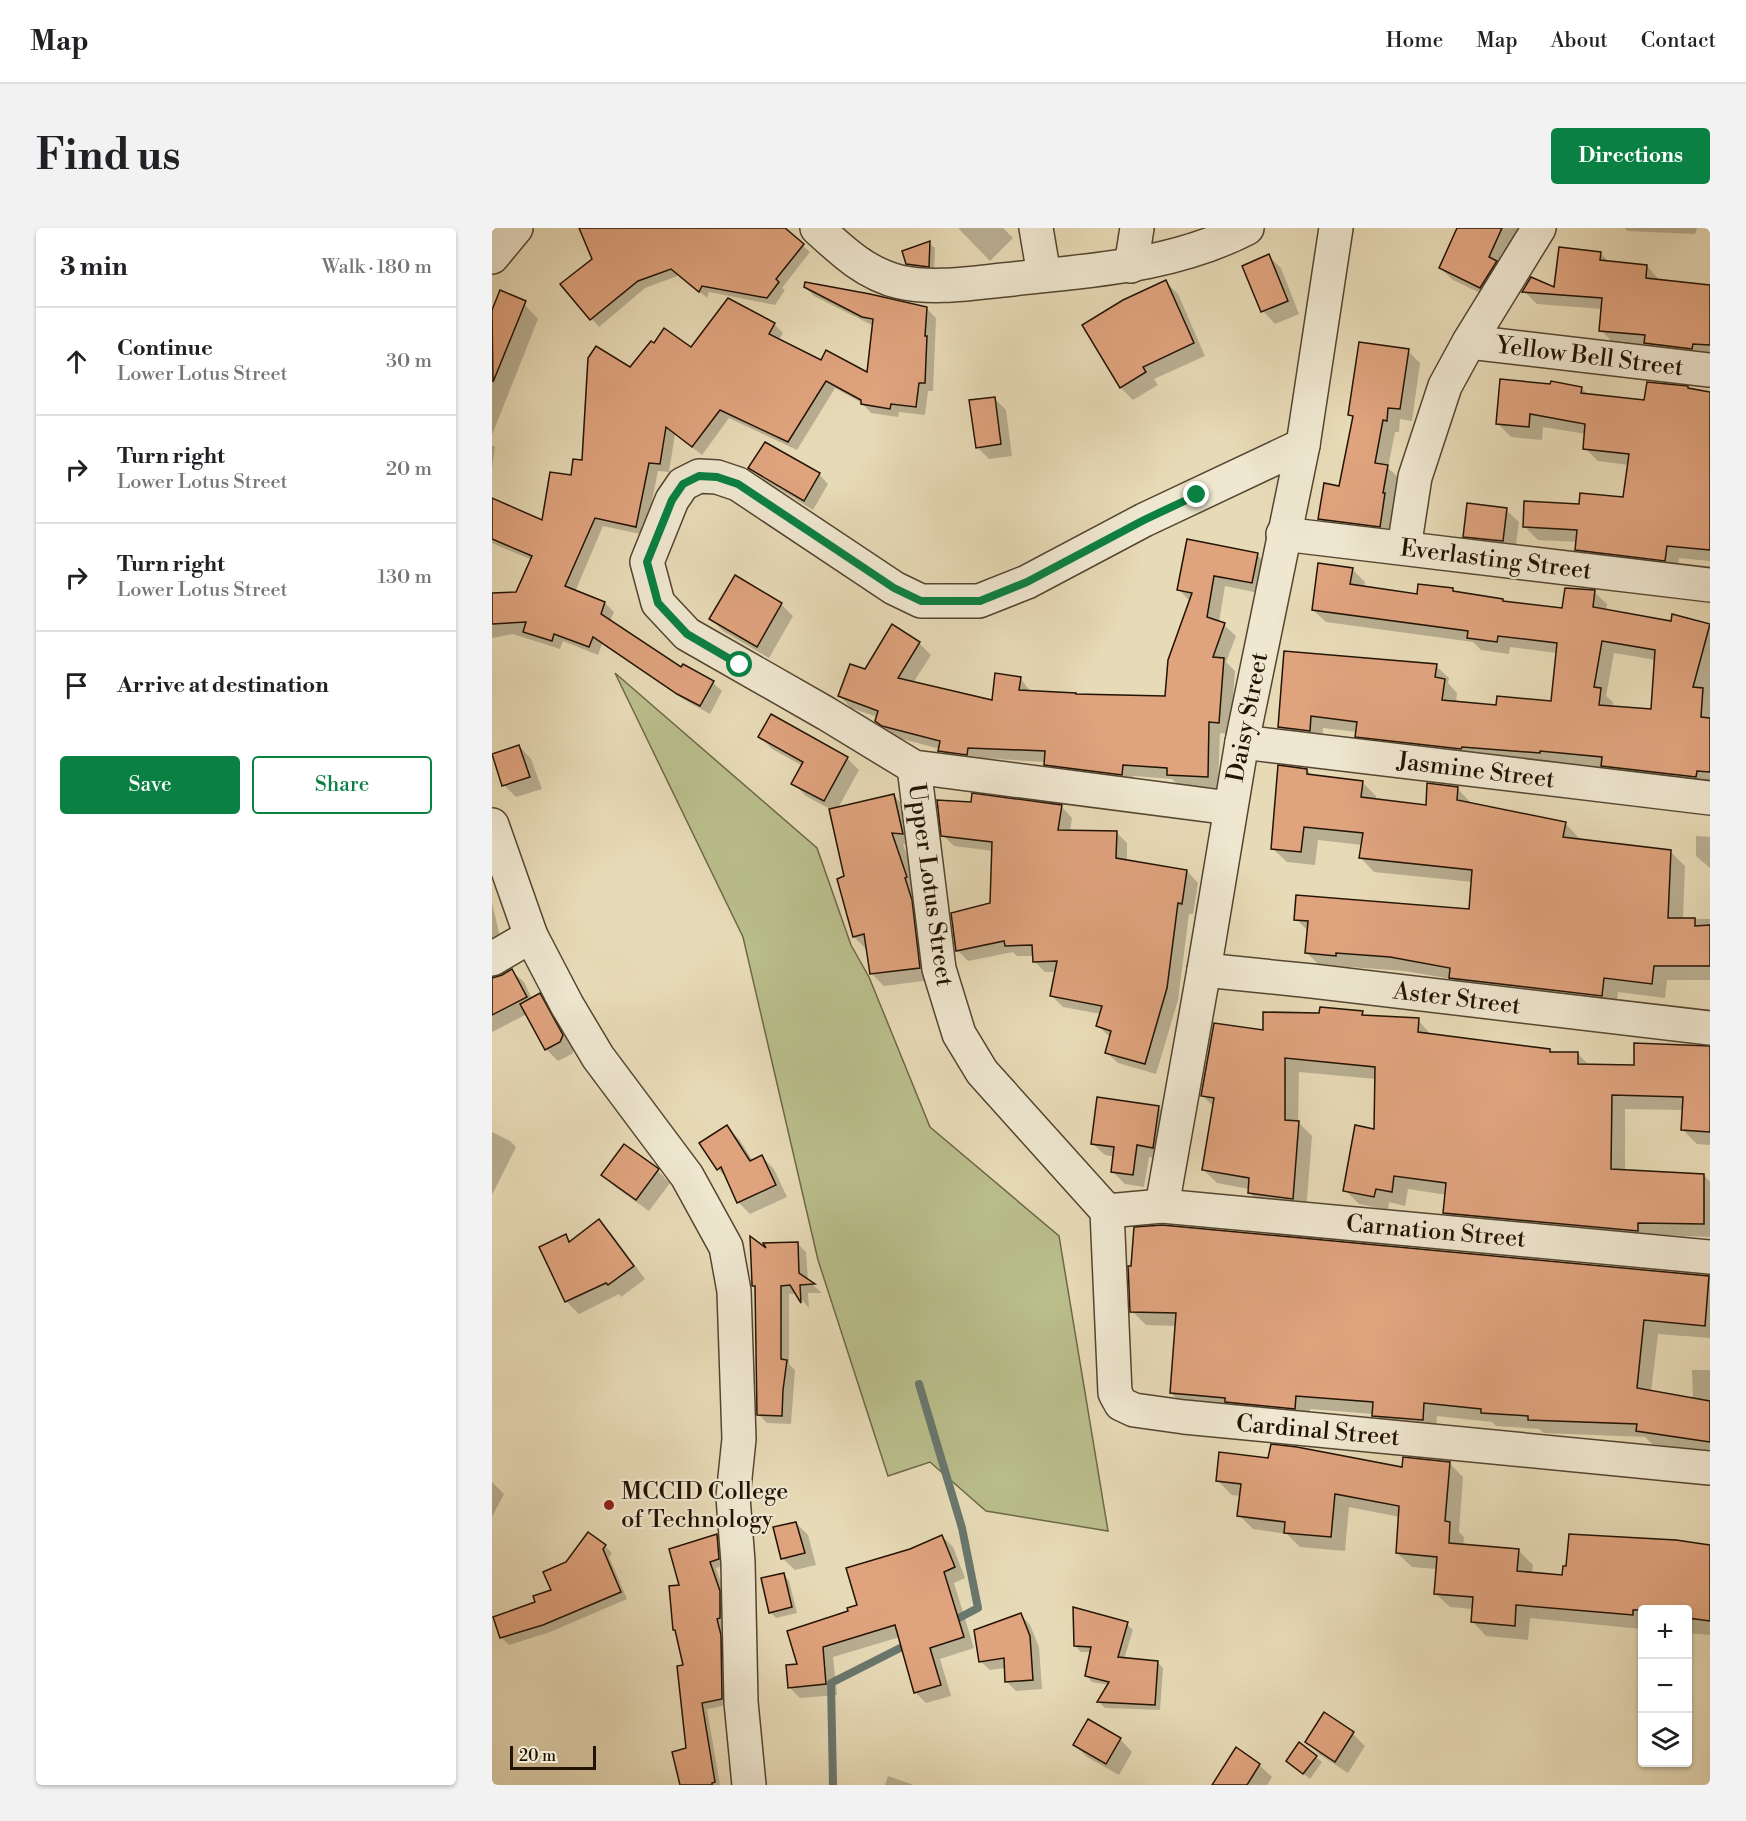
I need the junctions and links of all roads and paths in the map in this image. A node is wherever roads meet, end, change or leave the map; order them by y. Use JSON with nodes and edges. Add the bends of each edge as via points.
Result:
{"nodes":[{"id":1,"x":516,"y":228,"type":"edge"},
{"id":2,"x":817,"y":228,"type":"edge"},
{"id":3,"x":1036,"y":228,"type":"edge"},
{"id":4,"x":1137,"y":228,"type":"edge"},
{"id":5,"x":1247,"y":228,"type":"edge"},
{"id":6,"x":1336,"y":228,"type":"edge"},
{"id":7,"x":1539,"y":228,"type":"edge"},
{"id":8,"x":492,"y":257,"type":"edge"},
{"id":9,"x":1131,"y":266,"type":"junction"},
{"id":10,"x":1044,"y":275,"type":"junction"},
{"id":11,"x":1469,"y":342,"type":"junction"},
{"id":12,"x":1710,"y":370,"type":"edge"},
{"id":13,"x":1303,"y":445,"type":"junction"},
{"id":14,"x":1283,"y":534,"type":"junction"},
{"id":15,"x":1404,"y":548,"type":"junction"},
{"id":16,"x":1710,"y":585,"type":"edge"},
{"id":17,"x":1242,"y":742,"type":"junction"},
{"id":18,"x":914,"y":767,"type":"junction"},
{"id":19,"x":1710,"y":798,"type":"edge"},
{"id":20,"x":1230,"y":808,"type":"junction"},
{"id":21,"x":492,"y":825,"type":"edge"},
{"id":22,"x":531,"y":936,"type":"junction"},
{"id":23,"x":492,"y":959,"type":"edge"},
{"id":24,"x":1204,"y":970,"type":"junction"},
{"id":25,"x":1710,"y":1028,"type":"edge"},
{"id":26,"x":1162,"y":1206,"type":"junction"},
{"id":27,"x":1107,"y":1211,"type":"junction"},
{"id":28,"x":1710,"y":1257,"type":"edge"},
{"id":29,"x":1710,"y":1468,"type":"edge"},
{"id":30,"x":749,"y":1785,"type":"edge"}],
"edges":[{"from":1,"to":8,"type":"street"},
{"from":2,"to":10,"type":"street","via":[[867,270],[900,282],[935,285]]},
{"from":3,"to":10,"type":"street"},
{"from":4,"to":9,"type":"street"},
{"from":5,"to":9,"type":"street","via":[[1163,260]]},
{"from":6,"to":13,"type":"street","name":"Daisy Street"},
{"from":7,"to":11,"type":"street"},
{"from":9,"to":10,"type":"street"},
{"from":11,"to":12,"type":"street","name":"Yellow Bell Street"},
{"from":11,"to":15,"type":"street","via":[[1445,386],[1428,433],[1415,477]]},
{"from":13,"to":14,"type":"street","name":"Daisy Street"},
{"from":13,"to":18,"type":"street","via":[[1144,520],[1027,582],[980,601],[921,601],[894,588],[738,484],[699,476],[683,484],[672,500],[647,562],[658,603],[687,634]]},
{"from":14,"to":15,"type":"street","name":"Everlasting Street"},
{"from":14,"to":17,"type":"street","name":"Daisy Street"},
{"from":15,"to":16,"type":"street","name":"Everlasting Street"},
{"from":17,"to":19,"type":"street","name":"Jasmine Street"},
{"from":17,"to":20,"type":"street","name":"Daisy Street"},
{"from":18,"to":20,"type":"street","name":"Upper Lotus Street"},
{"from":18,"to":27,"type":"street","name":"Upper Lotus Street","via":[[939,969],[959,1034],[982,1072]]},
{"from":20,"to":24,"type":"street","name":"Daisy Street"},
{"from":21,"to":22,"type":"street"},
{"from":22,"to":23,"type":"street"},
{"from":22,"to":30,"type":"street","via":[[598,1057],[687,1176],[726,1247],[734,1291],[739,1439],[733,1497],[741,1702]]},
{"from":24,"to":25,"type":"street","name":"Aster Street"},
{"from":24,"to":26,"type":"street","name":"Daisy Street"},
{"from":26,"to":27,"type":"street"},
{"from":26,"to":28,"type":"street","name":"Carnation Street"},
{"from":27,"to":29,"type":"street","name":"Cardinal Street","via":[[1115,1393],[1121,1404],[1134,1410]]}]}
